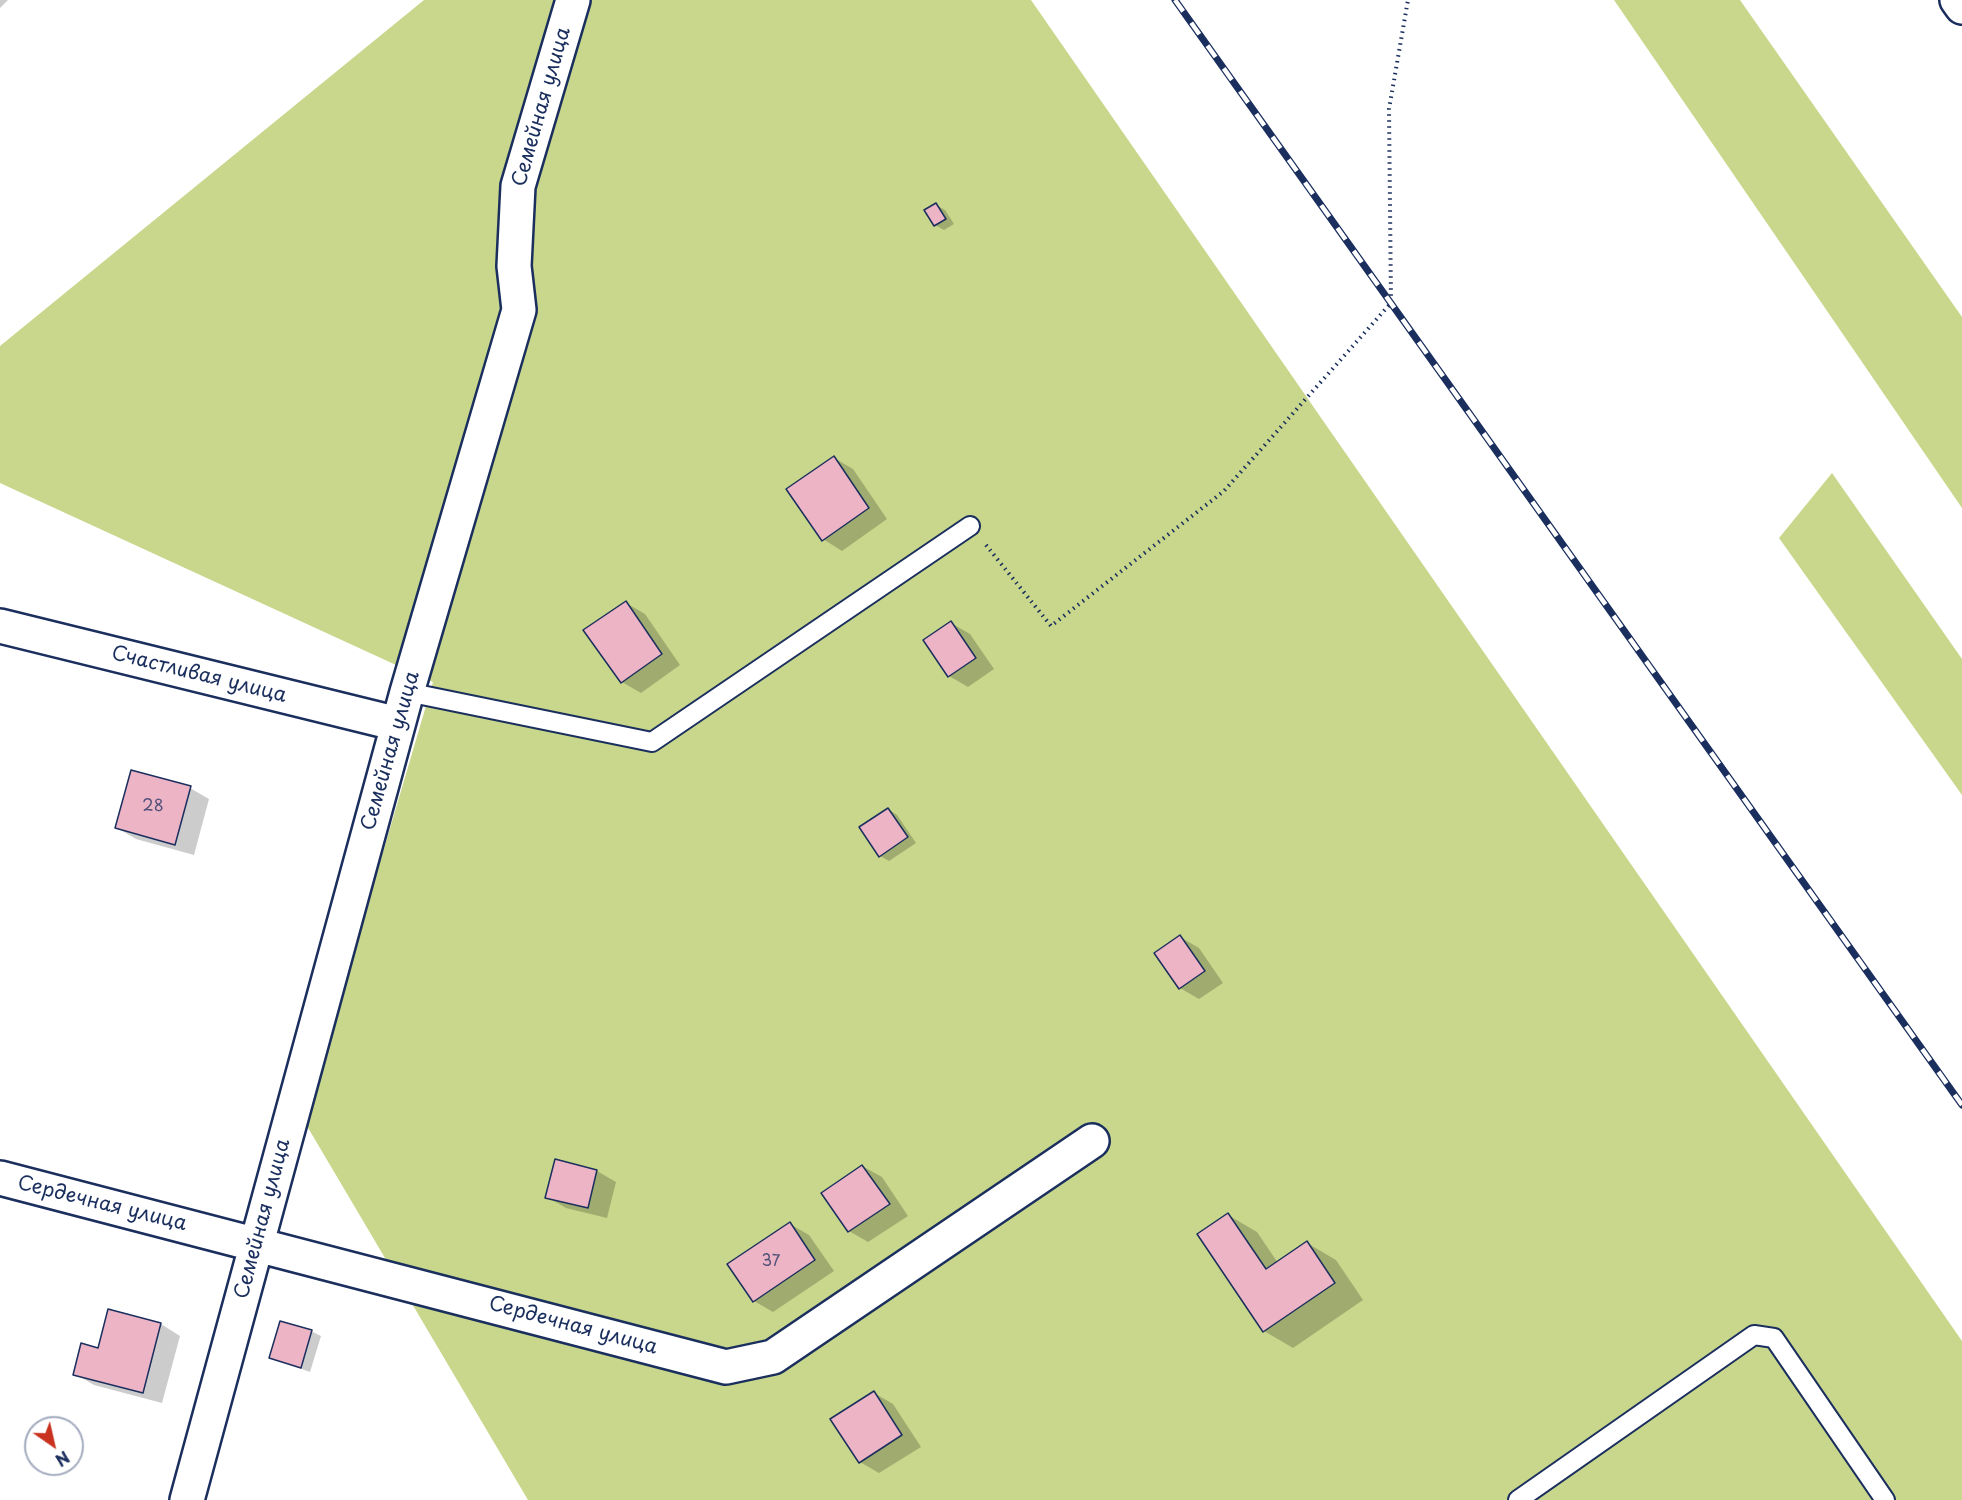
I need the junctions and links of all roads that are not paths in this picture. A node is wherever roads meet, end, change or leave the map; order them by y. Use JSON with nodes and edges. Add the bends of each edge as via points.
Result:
{"nodes":[{"id":1,"x":573,"y":0,"type":"edge"},
{"id":2,"x":1957,"y":0,"type":"edge"},
{"id":3,"x":1962,"y":7,"type":"edge"},
{"id":4,"x":970,"y":526,"type":"road end"},
{"id":5,"x":0,"y":626,"type":"edge"},
{"id":6,"x":407,"y":692,"type":"junction"},
{"id":7,"x":398,"y":724,"type":"junction"},
{"id":8,"x":1092,"y":1141,"type":"dead end"},
{"id":9,"x":0,"y":1178,"type":"edge"},
{"id":10,"x":257,"y":1244,"type":"junction"},
{"id":11,"x":186,"y":1500,"type":"edge"},
{"id":12,"x":1518,"y":1500,"type":"edge"},
{"id":13,"x":1885,"y":1500,"type":"edge"}],
"edges":[{"from":1,"to":6,"type":"street","name":"Семейная улица","via":[[518,186],[514,266],[519,310]]},
{"from":2,"to":3,"type":"street"},
{"from":4,"to":6,"type":"lane","via":[[652,742]]},
{"from":5,"to":7,"type":"street","name":"Счастливая улица"},
{"from":6,"to":7,"type":"street","name":"Семейная улица"},
{"from":7,"to":10,"type":"street","name":"Семейная улица"},
{"from":8,"to":10,"type":"street","name":"Сердечная улица","via":[[773,1357],[726,1366]]},
{"from":9,"to":10,"type":"street","name":"Сердечная улица"},
{"from":10,"to":11,"type":"street","name":"Семейная улица"},
{"from":12,"to":13,"type":"lane","via":[[1754,1335],[1774,1338]]}]}
